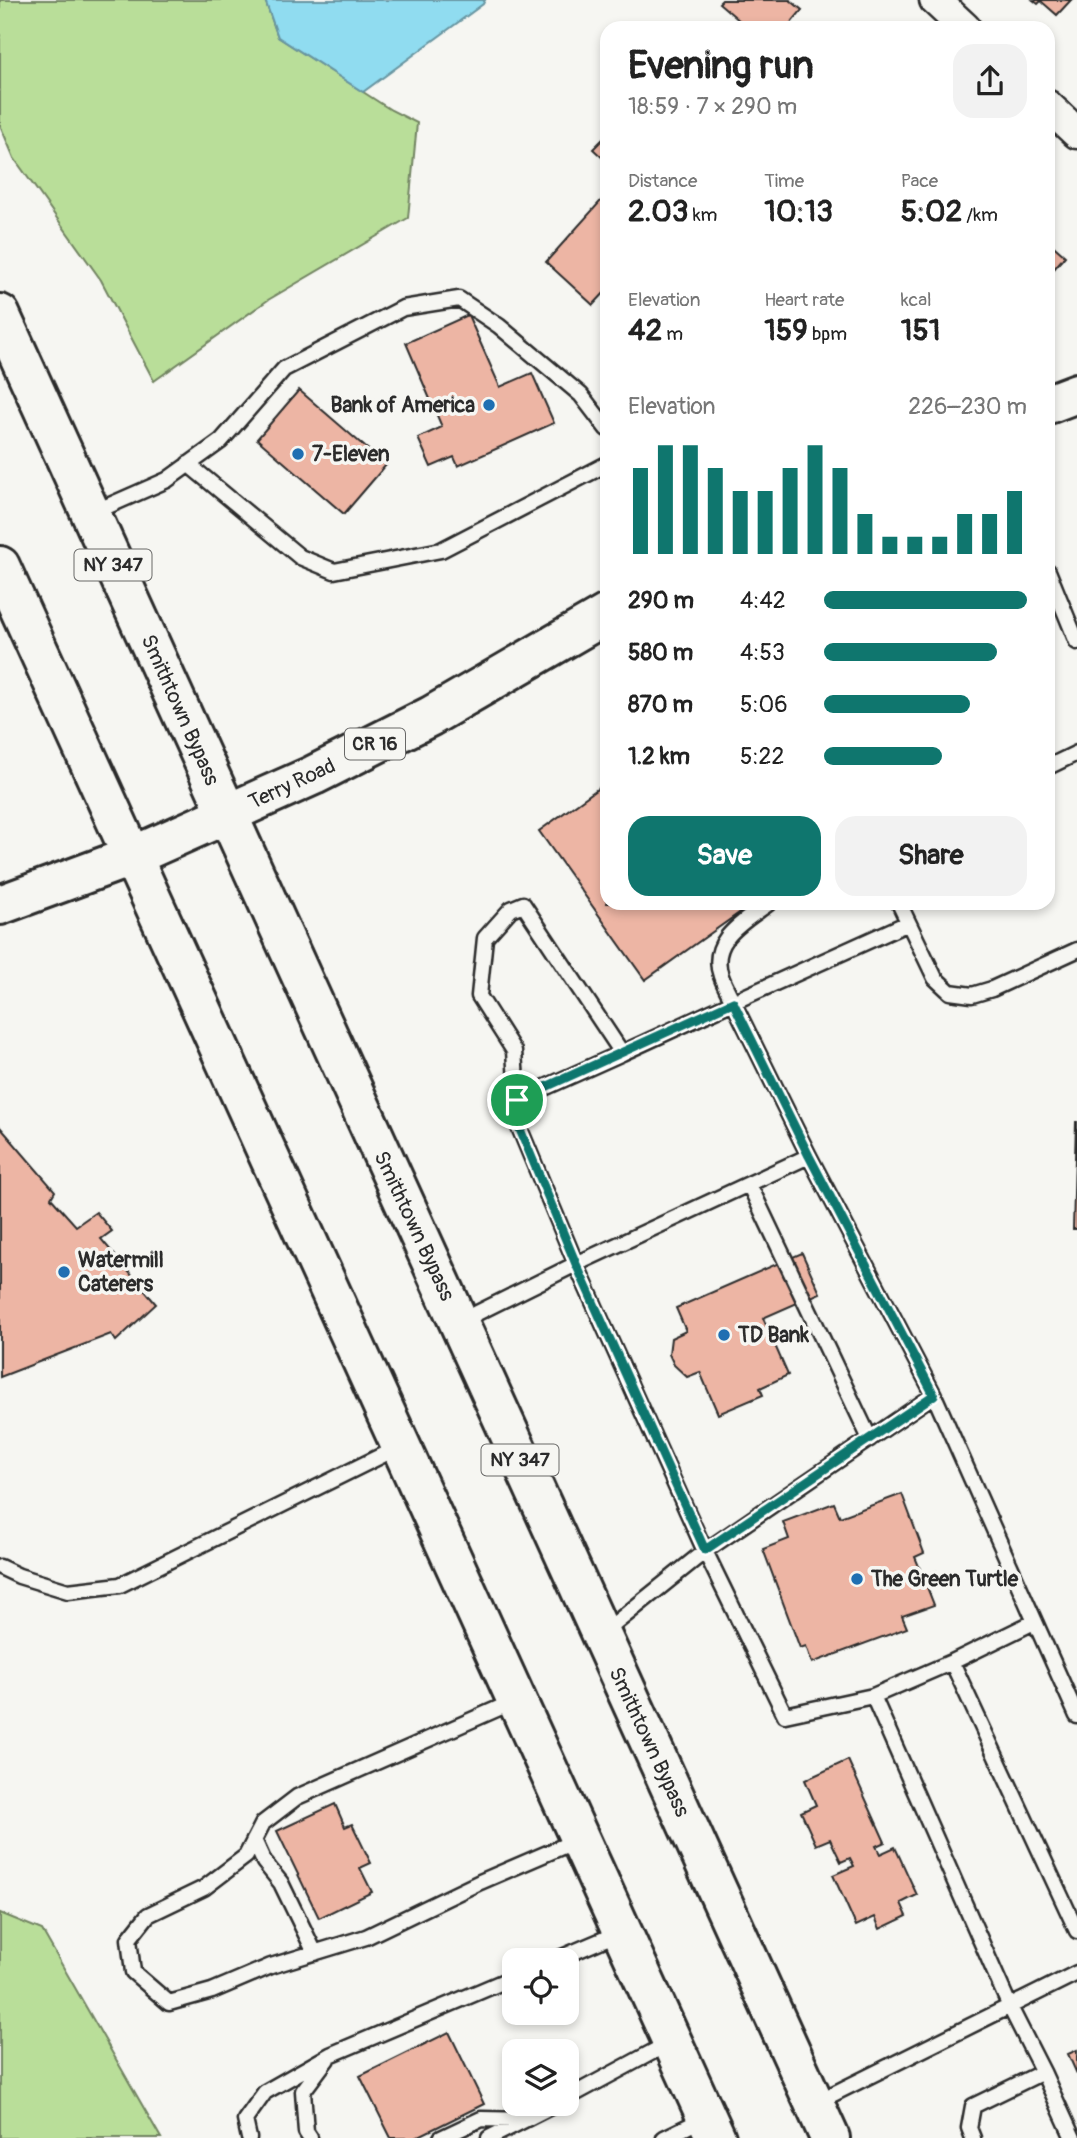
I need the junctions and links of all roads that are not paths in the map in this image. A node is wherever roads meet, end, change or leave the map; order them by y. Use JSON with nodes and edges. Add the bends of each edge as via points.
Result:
{"nodes":[{"id":1,"x":935,"y":0,"type":"edge"},
{"id":2,"x":958,"y":21,"type":"edge"},
{"id":3,"x":1055,"y":113,"type":"edge"},
{"id":4,"x":1077,"y":133,"type":"edge"},
{"id":5,"x":0,"y":314,"type":"edge"},
{"id":6,"x":1077,"y":393,"type":"edge"},
{"id":7,"x":1055,"y":401,"type":"edge"},
{"id":8,"x":600,"y":420,"type":"edge"},
{"id":9,"x":188,"y":464,"type":"junction"},
{"id":10,"x":600,"y":468,"type":"edge"},
{"id":11,"x":90,"y":514,"type":"junction"},
{"id":12,"x":0,"y":566,"type":"edge"},
{"id":13,"x":1055,"y":588,"type":"edge"},
{"id":14,"x":600,"y":618,"type":"edge"},
{"id":15,"x":1077,"y":642,"type":"edge"},
{"id":16,"x":1077,"y":753,"type":"edge"},
{"id":17,"x":1055,"y":763,"type":"edge"},
{"id":18,"x":228,"y":815,"type":"junction"},
{"id":19,"x":133,"y":856,"type":"junction"},
{"id":20,"x":0,"y":905,"type":"edge"},
{"id":21,"x":759,"y":910,"type":"edge"},
{"id":22,"x":902,"y":910,"type":"edge"},
{"id":23,"x":908,"y":923,"type":"junction"},
{"id":24,"x":1077,"y":950,"type":"edge"},
{"id":25,"x":733,"y":1002,"type":"junction"},
{"id":26,"x":622,"y":1053,"type":"junction"},
{"id":27,"x":517,"y":1100,"type":"junction"},
{"id":28,"x":809,"y":1156,"type":"junction"},
{"id":29,"x":749,"y":1184,"type":"junction"},
{"id":30,"x":576,"y":1264,"type":"junction"},
{"id":31,"x":458,"y":1323,"type":"junction"},
{"id":32,"x":934,"y":1395,"type":"junction"},
{"id":33,"x":870,"y":1439,"type":"junction"},
{"id":34,"x":401,"y":1446,"type":"junction"},
{"id":35,"x":705,"y":1550,"type":"junction"},
{"id":36,"x":0,"y":1567,"type":"edge"},
{"id":37,"x":1034,"y":1622,"type":"junction"},
{"id":38,"x":600,"y":1635,"type":"junction"},
{"id":39,"x":953,"y":1662,"type":"junction"},
{"id":40,"x":873,"y":1696,"type":"junction"},
{"id":41,"x":517,"y":1700,"type":"junction"},
{"id":42,"x":1077,"y":1716,"type":"edge"},
{"id":43,"x":580,"y":1839,"type":"junction"},
{"id":44,"x":254,"y":1840,"type":"junction"},
{"id":45,"x":622,"y":1931,"type":"junction"},
{"id":46,"x":1077,"y":1931,"type":"edge"},
{"id":47,"x":579,"y":1950,"type":"edge"},
{"id":48,"x":315,"y":1953,"type":"junction"},
{"id":49,"x":1077,"y":1973,"type":"edge"},
{"id":50,"x":502,"y":1982,"type":"edge"},
{"id":51,"x":1010,"y":2007,"type":"junction"},
{"id":52,"x":672,"y":2041,"type":"junction"},
{"id":53,"x":330,"y":2055,"type":"junction"},
{"id":54,"x":1043,"y":2072,"type":"junction"},
{"id":55,"x":579,"y":2091,"type":"edge"},
{"id":56,"x":814,"y":2104,"type":"junction"},
{"id":57,"x":532,"y":2116,"type":"edge"},
{"id":58,"x":524,"y":2120,"type":"junction"},
{"id":59,"x":711,"y":2128,"type":"edge"},
{"id":60,"x":249,"y":2138,"type":"edge"},
{"id":61,"x":310,"y":2138,"type":"edge"},
{"id":62,"x":442,"y":2138,"type":"edge"},
{"id":63,"x":489,"y":2138,"type":"edge"},
{"id":64,"x":664,"y":2138,"type":"edge"},
{"id":65,"x":830,"y":2138,"type":"edge"},
{"id":66,"x":973,"y":2138,"type":"edge"},
{"id":67,"x":1073,"y":2138,"type":"edge"}],
"edges":[{"from":1,"to":2,"type":"street"},
{"from":3,"to":4,"type":"street"},
{"from":5,"to":11,"type":"main road","name":"Smithtown Bypass","number":"NY 347"},
{"from":6,"to":7,"type":"main road"},
{"from":8,"to":9,"type":"lane","via":[[581,395],[499,326],[458,299],[403,308],[284,369],[221,440]]},
{"from":9,"to":10,"type":"lane","via":[[300,557],[334,571],[441,550]]},
{"from":9,"to":11,"type":"lane","via":[[167,480]]},
{"from":11,"to":18,"type":"main road","name":"Smithtown Bypass","number":"NY 347"},
{"from":12,"to":19,"type":"main road"},
{"from":13,"to":15,"type":"lane"},
{"from":14,"to":18,"type":"main road","name":"Terry Road","number":"CR 16","via":[[431,716]]},
{"from":16,"to":17,"type":"lane"},
{"from":18,"to":19,"type":"main road","name":"Terry Road","number":"CR 16"},
{"from":18,"to":31,"type":"main road","name":"Smithtown Bypass","number":"NY 347"},
{"from":19,"to":20,"type":"main road","name":"Terry Road","number":"CR 16"},
{"from":19,"to":34,"type":"main road"},
{"from":21,"to":25,"type":"lane","via":[[729,932],[719,952],[720,974]]},
{"from":22,"to":23,"type":"lane"},
{"from":23,"to":24,"type":"lane","via":[[935,978],[950,992],[972,995],[992,989]]},
{"from":23,"to":25,"type":"lane"},
{"from":25,"to":26,"type":"lane"},
{"from":25,"to":28,"type":"lane"},
{"from":26,"to":27,"type":"lane"},
{"from":26,"to":27,"type":"lane","via":[[523,904],[510,909],[485,938],[479,996],[514,1051]]},
{"from":27,"to":30,"type":"lane","via":[[519,1127]]},
{"from":28,"to":29,"type":"lane"},
{"from":28,"to":32,"type":"lane"},
{"from":29,"to":30,"type":"lane"},
{"from":29,"to":33,"type":"lane"},
{"from":30,"to":31,"type":"lane"},
{"from":30,"to":35,"type":"lane"},
{"from":31,"to":38,"type":"main road","name":"Smithtown Bypass","number":"NY 347"},
{"from":32,"to":33,"type":"lane"},
{"from":32,"to":37,"type":"lane"},
{"from":33,"to":35,"type":"lane"},
{"from":34,"to":36,"type":"lane","via":[[120,1585],[68,1591]]},
{"from":34,"to":41,"type":"main road"},
{"from":35,"to":38,"type":"lane"},
{"from":35,"to":40,"type":"lane","via":[[785,1715]]},
{"from":37,"to":39,"type":"lane"},
{"from":37,"to":42,"type":"lane"},
{"from":38,"to":56,"type":"main road","name":"Smithtown Bypass","number":"NY 347"},
{"from":39,"to":40,"type":"lane"},
{"from":39,"to":46,"type":"lane"},
{"from":40,"to":51,"type":"lane"},
{"from":41,"to":43,"type":"main road"},
{"from":41,"to":44,"type":"lane","via":[[297,1797],[263,1823]]},
{"from":43,"to":45,"type":"main road"},
{"from":43,"to":48,"type":"lane","via":[[366,1937]]},
{"from":44,"to":48,"type":"lane"},
{"from":44,"to":48,"type":"lane","via":[[246,1856],[204,1888],[148,1915],[129,1939],[133,1972],[169,2003]]},
{"from":45,"to":47,"type":"lane"},
{"from":45,"to":52,"type":"main road"},
{"from":49,"to":51,"type":"lane"},
{"from":50,"to":53,"type":"lane"},
{"from":51,"to":54,"type":"lane"},
{"from":51,"to":56,"type":"lane"},
{"from":52,"to":55,"type":"lane"},
{"from":52,"to":59,"type":"main road"},
{"from":53,"to":60,"type":"lane","via":[[265,2092],[245,2120]]},
{"from":53,"to":61,"type":"lane","via":[[303,2091]]},
{"from":54,"to":66,"type":"lane","via":[[973,2106],[969,2129]]},
{"from":54,"to":67,"type":"lane"},
{"from":56,"to":65,"type":"main road","name":"Smithtown Bypass","number":"NY 347"},
{"from":57,"to":58,"type":"lane"},
{"from":58,"to":62,"type":"lane","via":[[481,2119]]},
{"from":58,"to":63,"type":"lane"},
{"from":59,"to":64,"type":"lane"}]}
